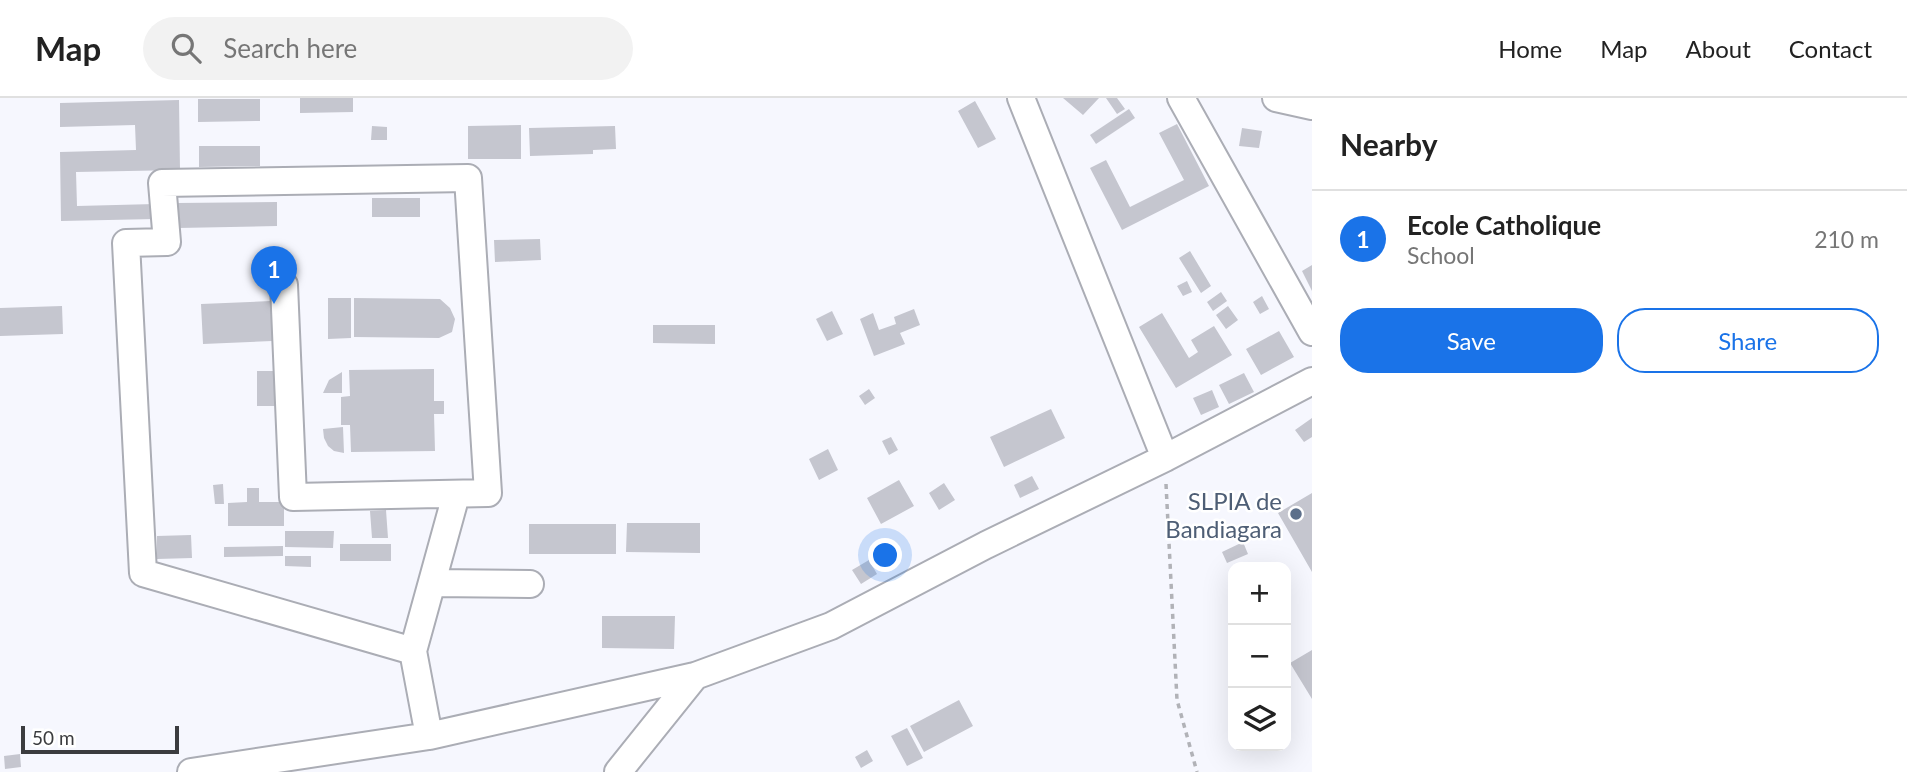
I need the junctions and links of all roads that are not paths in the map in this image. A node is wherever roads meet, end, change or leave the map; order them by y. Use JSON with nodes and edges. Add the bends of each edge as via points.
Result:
{"nodes":[{"id":1,"x":1021,"y":98,"type":"edge"},
{"id":2,"x":1181,"y":98,"type":"edge"},
{"id":3,"x":1276,"y":98,"type":"edge"},
{"id":4,"x":1312,"y":106,"type":"edge"},
{"id":5,"x":284,"y":285,"type":"dead end"},
{"id":6,"x":1312,"y":332,"type":"edge"},
{"id":7,"x":1312,"y":381,"type":"edge"},
{"id":8,"x":1165,"y":458,"type":"junction"},
{"id":9,"x":456,"y":495,"type":"junction"},
{"id":10,"x":432,"y":583,"type":"junction"},
{"id":11,"x":530,"y":584,"type":"dead end"},
{"id":12,"x":413,"y":651,"type":"junction"},
{"id":13,"x":695,"y":676,"type":"junction"},
{"id":14,"x":429,"y":736,"type":"junction"},
{"id":15,"x":191,"y":772,"type":"edge"},
{"id":16,"x":618,"y":772,"type":"edge"}],
"edges":[{"from":1,"to":8,"type":"street"},
{"from":2,"to":6,"type":"street"},
{"from":3,"to":4,"type":"street"},
{"from":5,"to":9,"type":"street","via":[[293,497]]},
{"from":7,"to":8,"type":"street"},
{"from":8,"to":13,"type":"street","via":[[831,626]]},
{"from":9,"to":10,"type":"street"},
{"from":9,"to":12,"type":"street","via":[[488,493],[468,178],[162,183],[167,242],[126,243],[143,573]]},
{"from":10,"to":11,"type":"street"},
{"from":10,"to":12,"type":"street"},
{"from":12,"to":14,"type":"street"},
{"from":13,"to":14,"type":"street"},
{"from":13,"to":16,"type":"street"},
{"from":14,"to":15,"type":"street"}]}
